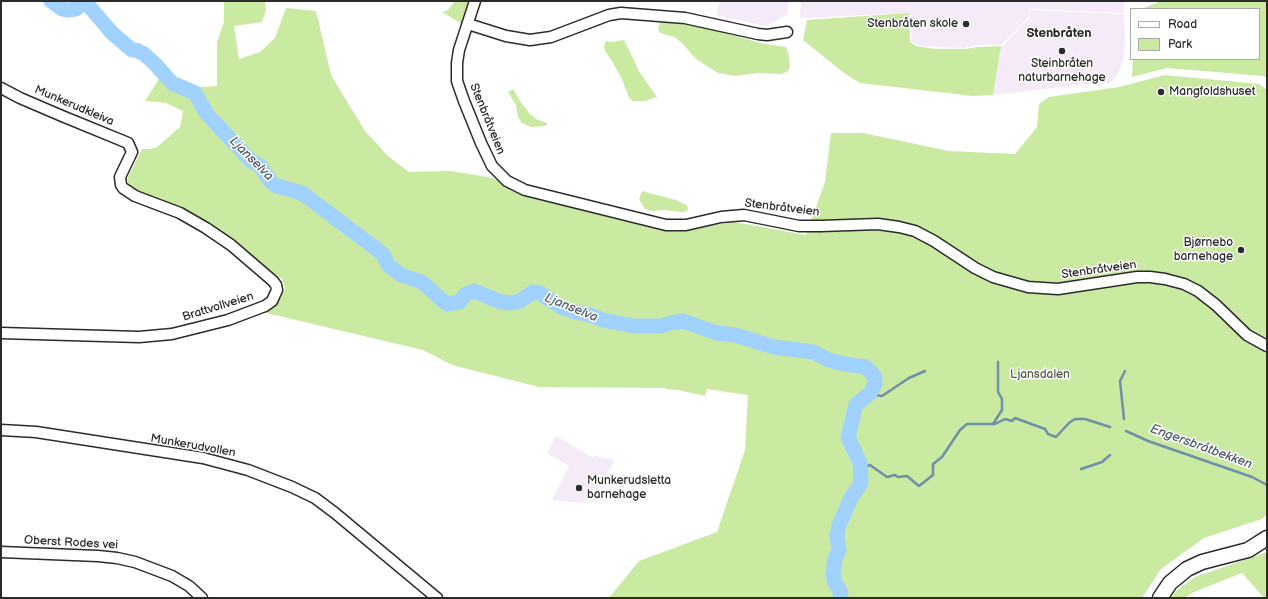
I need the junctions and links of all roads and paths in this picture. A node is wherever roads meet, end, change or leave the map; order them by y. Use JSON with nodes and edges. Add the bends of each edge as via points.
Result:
{"nodes":[{"id":1,"x":474,"y":1,"type":"edge"},
{"id":2,"x":468,"y":24,"type":"junction"},
{"id":3,"x":787,"y":32,"type":"dead end"},
{"id":4,"x":1,"y":88,"type":"edge"},
{"id":5,"x":132,"y":152,"type":"joint"},
{"id":6,"x":1,"y":333,"type":"edge"},
{"id":7,"x":1267,"y":346,"type":"edge"},
{"id":8,"x":1,"y":430,"type":"edge"},
{"id":9,"x":1267,"y":538,"type":"edge"},
{"id":10,"x":1,"y":552,"type":"edge"},
{"id":11,"x":202,"y":598,"type":"edge"},
{"id":12,"x":437,"y":598,"type":"edge"},
{"id":13,"x":1160,"y":598,"type":"edge"}],
"edges":[{"from":1,"to":2,"type":"street","name":"Stenbråtveien"},
{"from":2,"to":3,"type":"street","via":[[530,40],[551,37],[621,13],[685,18],[758,34]]},
{"from":2,"to":7,"type":"street","name":"Stenbråtveien","via":[[457,63],[457,80],[464,101],[492,166],[507,180],[525,190],[666,225],[686,225],[744,215],[799,226],[878,224],[899,227],[915,231],[934,241],[993,277],[1028,287],[1058,288],[1137,277],[1165,279],[1198,291],[1247,335]]},
{"from":4,"to":5,"type":"street","name":"Munkerudkleiva","via":[[65,118],[124,141]]},
{"from":5,"to":6,"type":"street","name":"Brattvollveien","via":[[120,177],[123,188],[180,213],[230,245],[273,281],[277,290],[272,301],[228,320],[159,336]]},
{"from":8,"to":12,"type":"street","name":"Munkerudvollen","via":[[36,432],[203,458],[248,470],[292,486],[335,513]]},
{"from":9,"to":13,"type":"street","via":[[1248,550],[1202,562],[1187,569],[1170,583]]},
{"from":10,"to":11,"type":"street","name":"Oberst Rodes vei","via":[[98,556],[135,562],[172,576]]}]}
